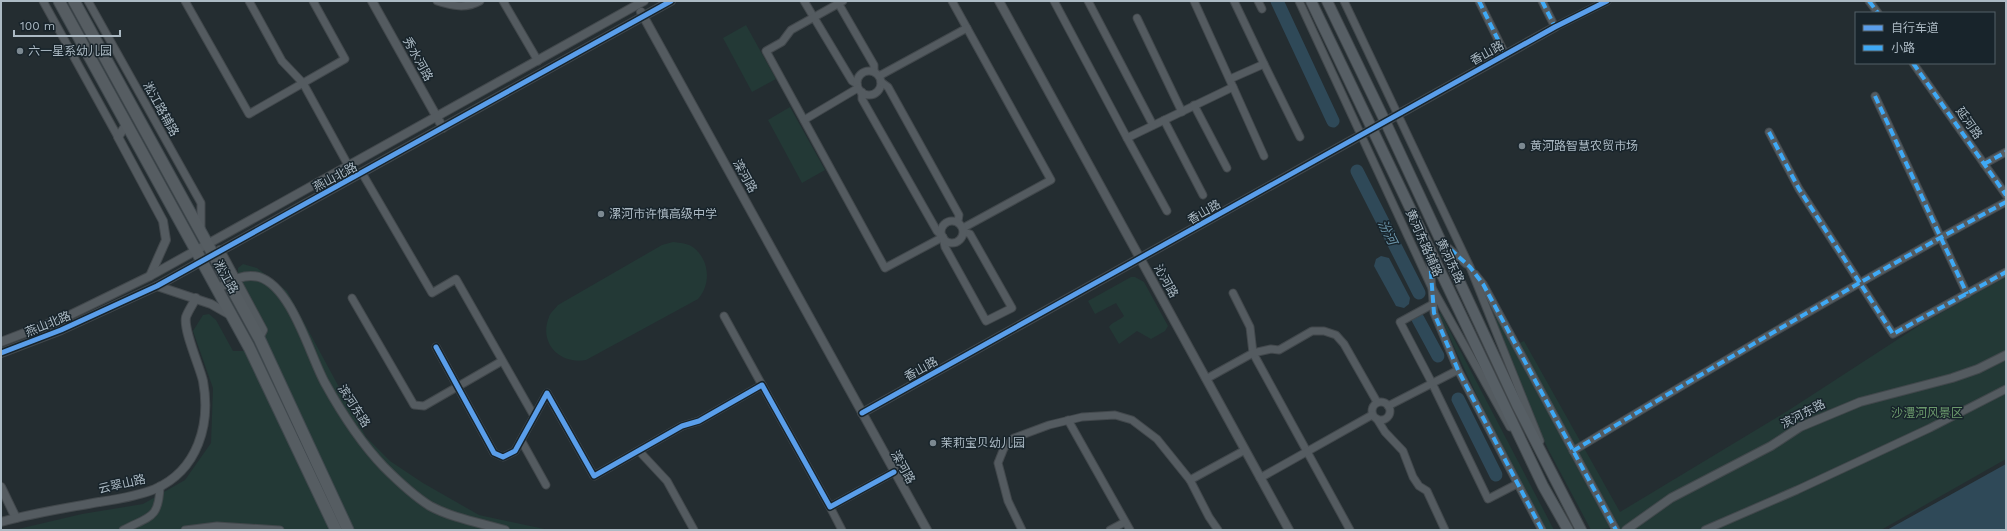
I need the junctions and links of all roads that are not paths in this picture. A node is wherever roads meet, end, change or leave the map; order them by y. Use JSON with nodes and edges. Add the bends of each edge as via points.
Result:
{"nodes":[{"id":1,"x":43,"y":1,"type":"edge"},
{"id":2,"x":58,"y":1,"type":"edge"},
{"id":3,"x":74,"y":1,"type":"edge"},
{"id":4,"x":88,"y":1,"type":"edge"},
{"id":5,"x":185,"y":1,"type":"edge"},
{"id":6,"x":249,"y":1,"type":"edge"},
{"id":7,"x":313,"y":1,"type":"edge"},
{"id":8,"x":372,"y":1,"type":"edge"},
{"id":9,"x":437,"y":1,"type":"edge"},
{"id":10,"x":480,"y":1,"type":"edge"},
{"id":11,"x":503,"y":1,"type":"edge"},
{"id":12,"x":671,"y":1,"type":"edge"},
{"id":13,"x":804,"y":1,"type":"edge"},
{"id":14,"x":952,"y":1,"type":"edge"},
{"id":15,"x":999,"y":1,"type":"edge"},
{"id":16,"x":1054,"y":1,"type":"edge"},
{"id":17,"x":1088,"y":1,"type":"edge"},
{"id":18,"x":1194,"y":1,"type":"edge"},
{"id":19,"x":1234,"y":1,"type":"edge"},
{"id":20,"x":1258,"y":1,"type":"edge"},
{"id":21,"x":1299,"y":1,"type":"edge"},
{"id":22,"x":1311,"y":1,"type":"edge"},
{"id":23,"x":1327,"y":1,"type":"edge"},
{"id":24,"x":1344,"y":1,"type":"edge"},
{"id":25,"x":1479,"y":1,"type":"edge"},
{"id":26,"x":1542,"y":1,"type":"edge"},
{"id":27,"x":1607,"y":1,"type":"edge"},
{"id":28,"x":1869,"y":1,"type":"edge"},
{"id":29,"x":639,"y":2,"type":"edge"},
{"id":30,"x":839,"y":2,"type":"edge"},
{"id":31,"x":1597,"y":3,"type":"edge"},
{"id":32,"x":1262,"y":9,"type":"dead end"},
{"id":33,"x":1877,"y":12,"type":"edge"},
{"id":34,"x":644,"y":16,"type":"junction"},
{"id":35,"x":814,"y":17,"type":"junction"},
{"id":36,"x":1137,"y":18,"type":"dead end"},
{"id":37,"x":1555,"y":27,"type":"junction"},
{"id":38,"x":967,"y":28,"type":"junction"},
{"id":39,"x":1505,"y":54,"type":"junction"},
{"id":40,"x":538,"y":61,"type":"junction"},
{"id":41,"x":1264,"y":64,"type":"junction"},
{"id":42,"x":1914,"y":64,"type":"edge"},
{"id":43,"x":878,"y":76,"type":"junction"},
{"id":44,"x":1230,"y":79,"type":"junction"},
{"id":45,"x":303,"y":83,"type":"junction"},
{"id":46,"x":1233,"y":87,"type":"junction"},
{"id":47,"x":859,"y":88,"type":"junction"},
{"id":48,"x":1876,"y":96,"type":"dead end"},
{"id":49,"x":1194,"y":105,"type":"junction"},
{"id":50,"x":1182,"y":112,"type":"junction"},
{"id":51,"x":1397,"y":115,"type":"junction"},
{"id":52,"x":437,"y":117,"type":"junction"},
{"id":53,"x":804,"y":120,"type":"junction"},
{"id":54,"x":1164,"y":120,"type":"junction"},
{"id":55,"x":1385,"y":121,"type":"junction"},
{"id":56,"x":126,"y":125,"type":"junction"},
{"id":57,"x":1153,"y":125,"type":"junction"},
{"id":58,"x":443,"y":128,"type":"junction"},
{"id":59,"x":1371,"y":129,"type":"junction"},
{"id":60,"x":1769,"y":132,"type":"dead end"},
{"id":61,"x":1362,"y":134,"type":"junction"},
{"id":62,"x":118,"y":137,"type":"junction"},
{"id":63,"x":1300,"y":137,"type":"dead end"},
{"id":64,"x":1127,"y":138,"type":"junction"},
{"id":65,"x":2006,"y":152,"type":"edge"},
{"id":66,"x":1264,"y":156,"type":"dead end"},
{"id":67,"x":1984,"y":164,"type":"junction"},
{"id":68,"x":348,"y":165,"type":"junction"},
{"id":69,"x":1227,"y":168,"type":"dead end"},
{"id":70,"x":362,"y":173,"type":"junction"},
{"id":71,"x":1203,"y":195,"type":"dead end"},
{"id":72,"x":2006,"y":195,"type":"edge"},
{"id":73,"x":2006,"y":202,"type":"edge"},
{"id":74,"x":1167,"y":211,"type":"dead end"},
{"id":75,"x":958,"y":221,"type":"junction"},
{"id":76,"x":200,"y":230,"type":"junction"},
{"id":77,"x":963,"y":230,"type":"junction"},
{"id":78,"x":943,"y":237,"type":"junction"},
{"id":79,"x":1941,"y":238,"type":"junction"},
{"id":80,"x":1441,"y":241,"type":"junction"},
{"id":81,"x":1429,"y":247,"type":"junction"},
{"id":82,"x":214,"y":249,"type":"junction"},
{"id":83,"x":199,"y":255,"type":"junction"},
{"id":84,"x":1140,"y":259,"type":"junction"},
{"id":85,"x":1470,"y":267,"type":"junction"},
{"id":86,"x":2006,"y":272,"type":"edge"},
{"id":87,"x":150,"y":276,"type":"junction"},
{"id":88,"x":233,"y":281,"type":"junction"},
{"id":89,"x":1859,"y":282,"type":"junction"},
{"id":90,"x":157,"y":286,"type":"junction"},
{"id":91,"x":1431,"y":286,"type":"junction"},
{"id":92,"x":218,"y":289,"type":"junction"},
{"id":93,"x":1232,"y":293,"type":"dead end"},
{"id":94,"x":1967,"y":294,"type":"junction"},
{"id":95,"x":196,"y":298,"type":"junction"},
{"id":96,"x":352,"y":298,"type":"dead end"},
{"id":97,"x":1433,"y":304,"type":"junction"},
{"id":98,"x":724,"y":316,"type":"dead end"},
{"id":99,"x":233,"y":317,"type":"junction"},
{"id":100,"x":1,"y":342,"type":"edge"},
{"id":101,"x":436,"y":347,"type":"dead end"},
{"id":102,"x":1,"y":353,"type":"edge"},
{"id":103,"x":1253,"y":353,"type":"junction"},
{"id":104,"x":2006,"y":355,"type":"edge"},
{"id":105,"x":502,"y":361,"type":"junction"},
{"id":106,"x":1458,"y":370,"type":"junction"},
{"id":107,"x":1206,"y":379,"type":"junction"},
{"id":108,"x":1432,"y":383,"type":"junction"},
{"id":109,"x":762,"y":385,"type":"junction"},
{"id":110,"x":457,"y":386,"type":"junction"},
{"id":111,"x":2006,"y":389,"type":"edge"},
{"id":112,"x":1378,"y":402,"type":"junction"},
{"id":113,"x":1388,"y":406,"type":"junction"},
{"id":114,"x":862,"y":413,"type":"junction"},
{"id":115,"x":534,"y":416,"type":"junction"},
{"id":116,"x":1375,"y":417,"type":"junction"},
{"id":117,"x":1068,"y":420,"type":"junction"},
{"id":118,"x":521,"y":440,"type":"junction"},
{"id":119,"x":638,"y":450,"type":"junction"},
{"id":120,"x":1245,"y":450,"type":"junction"},
{"id":121,"x":1573,"y":451,"type":"junction"},
{"id":122,"x":1307,"y":452,"type":"junction"},
{"id":123,"x":894,"y":472,"type":"junction"},
{"id":124,"x":1260,"y":478,"type":"junction"},
{"id":125,"x":1190,"y":480,"type":"junction"},
{"id":126,"x":1556,"y":482,"type":"junction"},
{"id":127,"x":1517,"y":484,"type":"junction"},
{"id":128,"x":546,"y":485,"type":"dead end"},
{"id":129,"x":160,"y":486,"type":"junction"},
{"id":130,"x":1543,"y":486,"type":"junction"},
{"id":131,"x":1,"y":487,"type":"edge"},
{"id":132,"x":830,"y":507,"type":"junction"},
{"id":133,"x":16,"y":518,"type":"junction"},
{"id":134,"x":1,"y":522,"type":"edge"},
{"id":135,"x":1125,"y":522,"type":"junction"},
{"id":136,"x":123,"y":530,"type":"edge"},
{"id":137,"x":185,"y":530,"type":"edge"},
{"id":138,"x":280,"y":530,"type":"edge"},
{"id":139,"x":336,"y":530,"type":"edge"},
{"id":140,"x":348,"y":530,"type":"edge"},
{"id":141,"x":505,"y":530,"type":"edge"},
{"id":142,"x":694,"y":530,"type":"edge"},
{"id":143,"x":842,"y":530,"type":"edge"},
{"id":144,"x":927,"y":530,"type":"edge"},
{"id":145,"x":1022,"y":530,"type":"edge"},
{"id":146,"x":1110,"y":530,"type":"edge"},
{"id":147,"x":1130,"y":530,"type":"edge"},
{"id":148,"x":1218,"y":530,"type":"edge"},
{"id":149,"x":1289,"y":530,"type":"edge"},
{"id":150,"x":1350,"y":530,"type":"edge"},
{"id":151,"x":1445,"y":530,"type":"edge"},
{"id":152,"x":1542,"y":530,"type":"edge"},
{"id":153,"x":1568,"y":530,"type":"edge"},
{"id":154,"x":1581,"y":530,"type":"edge"},
{"id":155,"x":1616,"y":530,"type":"edge"},
{"id":156,"x":1626,"y":530,"type":"edge"},
{"id":157,"x":1705,"y":530,"type":"edge"}],
"edges":[{"from":1,"to":62,"type":"street"},
{"from":2,"to":56,"type":"main road","name":"淞江路"},
{"from":3,"to":76,"type":"main road","name":"淞江路"},
{"from":4,"to":76,"type":"street","name":"淞江路辅路","via":[[201,203]]},
{"from":5,"to":45,"type":"street","via":[[249,114]]},
{"from":6,"to":45,"type":"street","via":[[282,61]]},
{"from":7,"to":45,"type":"street","via":[[345,59]]},
{"from":8,"to":52,"type":"street","name":"秀水河路"},
{"from":9,"to":10,"type":"street","via":[[453,7],[473,5]]},
{"from":11,"to":40,"type":"street"},
{"from":12,"to":34,"type":"street","name":"燕山北路"},
{"from":13,"to":35,"type":"street"},
{"from":14,"to":38,"type":"street"},
{"from":15,"to":84,"type":"street","name":"沁河路"},
{"from":16,"to":64,"type":"street"},
{"from":17,"to":57,"type":"street"},
{"from":18,"to":44,"type":"street"},
{"from":19,"to":41,"type":"street"},
{"from":20,"to":32,"type":"street"},
{"from":21,"to":61,"type":"street","name":"黄河东路辅路"},
{"from":22,"to":59,"type":"main road","name":"黄河东路"},
{"from":23,"to":55,"type":"main road","name":"黄河东路"},
{"from":24,"to":51,"type":"street"},
{"from":25,"to":39,"type":"street"},
{"from":26,"to":37,"type":"street"},
{"from":27,"to":31,"type":"street"},
{"from":28,"to":33,"type":"street"},
{"from":29,"to":34,"type":"street","name":"滦河路"},
{"from":29,"to":40,"type":"street","name":"燕山北路"},
{"from":30,"to":35,"type":"street"},
{"from":30,"to":43,"type":"street"},
{"from":31,"to":37,"type":"street"},
{"from":34,"to":58,"type":"street","name":"燕山北路"},
{"from":34,"to":114,"type":"street","name":"滦河路"},
{"from":35,"to":47,"type":"street","via":[[852,81]]},
{"from":35,"to":53,"type":"street","via":[[791,30],[782,42],[766,51]]},
{"from":36,"to":50,"type":"street"},
{"from":37,"to":39,"type":"street","name":"香山路"},
{"from":38,"to":43,"type":"street"},
{"from":38,"to":77,"type":"street","via":[[1051,180]]},
{"from":39,"to":51,"type":"street","name":"香山路"},
{"from":40,"to":52,"type":"street","name":"燕山北路"},
{"from":41,"to":44,"type":"street"},
{"from":41,"to":63,"type":"street"},
{"from":42,"to":67,"type":"street","name":"延河路"},
{"from":43,"to":47,"type":"street","via":[[870,71],[862,73],[859,76]]},
{"from":43,"to":47,"type":"street","via":[[881,86],[876,93],[868,95]]},
{"from":43,"to":75,"type":"street","via":[[888,87],[959,215]]},
{"from":44,"to":46,"type":"street"},
{"from":45,"to":68,"type":"street"},
{"from":46,"to":49,"type":"street"},
{"from":46,"to":66,"type":"street"},
{"from":47,"to":53,"type":"street"},
{"from":47,"to":78,"type":"street","via":[[862,99],[936,231]]},
{"from":48,"to":79,"type":"street"},
{"from":49,"to":50,"type":"street"},
{"from":49,"to":69,"type":"street"},
{"from":50,"to":54,"type":"street"},
{"from":51,"to":55,"type":"street","name":"香山路"},
{"from":51,"to":85,"type":"street"},
{"from":52,"to":58,"type":"street","name":"秀水河路"},
{"from":52,"to":68,"type":"street","name":"燕山北路"},
{"from":53,"to":78,"type":"street","via":[[886,268]]},
{"from":54,"to":57,"type":"street"},
{"from":54,"to":71,"type":"street"},
{"from":55,"to":59,"type":"street","name":"香山路"},
{"from":55,"to":80,"type":"main road","name":"黄河东路"},
{"from":56,"to":62,"type":"street"},
{"from":56,"to":83,"type":"main road","name":"淞江路"},
{"from":57,"to":64,"type":"street"},
{"from":58,"to":70,"type":"street","name":"燕山北路"},
{"from":59,"to":61,"type":"street","name":"香山路"},
{"from":59,"to":81,"type":"main road","name":"黄河东路"},
{"from":60,"to":89,"type":"street","via":[[1799,189]]},
{"from":61,"to":84,"type":"street","name":"香山路"},
{"from":61,"to":91,"type":"street","name":"黄河东路辅路"},
{"from":62,"to":87,"type":"street","via":[[163,221],[166,240]]},
{"from":64,"to":74,"type":"street"},
{"from":65,"to":67,"type":"street"},
{"from":67,"to":72,"type":"street","name":"延河路"},
{"from":68,"to":82,"type":"street","name":"燕山北路"},
{"from":70,"to":82,"type":"street","name":"燕山北路"},
{"from":70,"to":105,"type":"street","via":[[432,293],[456,279]]},
{"from":73,"to":79,"type":"street"},
{"from":75,"to":77,"type":"street"},
{"from":75,"to":78,"type":"street","via":[[948,221],[945,224],[941,232]]},
{"from":76,"to":82,"type":"main road","name":"淞江路"},
{"from":77,"to":78,"type":"street","via":[[963,236],[956,242],[948,242]]},
{"from":77,"to":78,"type":"street","via":[[970,234],[1012,308],[986,321],[945,247]]},
{"from":79,"to":89,"type":"street"},
{"from":79,"to":94,"type":"street"},
{"from":80,"to":85,"type":"street"},
{"from":80,"to":126,"type":"main road","name":"黄河东路","via":[[1517,405]]},
{"from":81,"to":91,"type":"street"},
{"from":81,"to":130,"type":"main road","name":"黄河东路"},
{"from":82,"to":83,"type":"street","name":"燕山北路"},
{"from":82,"to":88,"type":"main road","name":"淞江路"},
{"from":83,"to":87,"type":"street","name":"燕山北路"},
{"from":83,"to":90,"type":"street","name":"燕山北路"},
{"from":83,"to":92,"type":"main road","name":"淞江路"},
{"from":84,"to":107,"type":"street","name":"沁河路"},
{"from":84,"to":114,"type":"street","name":"香山路"},
{"from":85,"to":121,"type":"street","via":[[1482,284]]},
{"from":85,"to":126,"type":"street"},
{"from":86,"to":94,"type":"street"},
{"from":87,"to":100,"type":"street","name":"燕山北路","via":[[66,317]]},
{"from":88,"to":92,"type":"street","name":"滨河东路"},
{"from":88,"to":140,"type":"main road","name":"淞江路"},
{"from":88,"to":141,"type":"street","name":"滨河东路","via":[[242,276],[260,277],[271,284],[286,301],[302,329],[325,382],[365,446],[384,467],[430,506]]},
{"from":89,"to":94,"type":"street","via":[[1893,334]]},
{"from":89,"to":121,"type":"street"},
{"from":90,"to":95,"type":"street"},
{"from":90,"to":102,"type":"street","name":"燕山北路","via":[[61,330]]},
{"from":91,"to":97,"type":"street"},
{"from":91,"to":130,"type":"street","name":"黄河东路辅路"},
{"from":92,"to":99,"type":"main road","name":"淞江路"},
{"from":93,"to":103,"type":"street","via":[[1250,327]]},
{"from":95,"to":99,"type":"street"},
{"from":95,"to":129,"type":"street","name":"云翠山路","via":[[186,318],[192,352],[202,381],[205,410],[202,435],[195,455],[177,475]]},
{"from":96,"to":110,"type":"street","via":[[414,405],[424,406]]},
{"from":97,"to":106,"type":"street","via":[[1434,313]]},
{"from":97,"to":108,"type":"street","via":[[1400,322]]},
{"from":98,"to":109,"type":"street"},
{"from":99,"to":139,"type":"main road","name":"淞江路"},
{"from":101,"to":110,"type":"street"},
{"from":103,"to":107,"type":"street"},
{"from":103,"to":112,"type":"street","via":[[1270,349],[1279,350],[1312,331],[1336,335]]},
{"from":103,"to":122,"type":"street"},
{"from":104,"to":156,"type":"street","name":"滨河东路","via":[[1972,372],[1860,402],[1813,420],[1727,470],[1671,498]]},
{"from":105,"to":110,"type":"street"},
{"from":105,"to":115,"type":"street"},
{"from":106,"to":108,"type":"street"},
{"from":106,"to":127,"type":"street"},
{"from":107,"to":120,"type":"street","name":"沁河路"},
{"from":108,"to":113,"type":"street"},
{"from":108,"to":127,"type":"street","via":[[1488,499]]},
{"from":109,"to":119,"type":"street","via":[[699,421],[682,426]]},
{"from":109,"to":132,"type":"street"},
{"from":110,"to":118,"type":"street","via":[[494,453],[504,457],[515,450]]},
{"from":111,"to":157,"type":"street","via":[[1945,421]]},
{"from":112,"to":113,"type":"street","via":[[1384,402]]},
{"from":112,"to":116,"type":"street","via":[[1373,406]]},
{"from":113,"to":116,"type":"street","via":[[1390,412],[1387,417],[1382,420]]},
{"from":114,"to":123,"type":"street","name":"滦河路"},
{"from":115,"to":118,"type":"street"},
{"from":115,"to":119,"type":"street","via":[[547,393],[594,476]]},
{"from":116,"to":122,"type":"street"},
{"from":116,"to":151,"type":"street","via":[[1403,451],[1413,477],[1426,491]]},
{"from":117,"to":125,"type":"street","via":[[1115,415],[1132,420],[1157,439]]},
{"from":117,"to":135,"type":"street"},
{"from":117,"to":145,"type":"street","via":[[1014,438],[1004,448],[998,463],[1008,501]]},
{"from":118,"to":128,"type":"street"},
{"from":119,"to":142,"type":"street","via":[[667,480]]},
{"from":120,"to":124,"type":"street","name":"沁河路"},
{"from":120,"to":125,"type":"street"},
{"from":121,"to":155,"type":"street"},
{"from":122,"to":124,"type":"street"},
{"from":122,"to":150,"type":"street"},
{"from":123,"to":132,"type":"street"},
{"from":123,"to":144,"type":"street","name":"滦河路"},
{"from":124,"to":149,"type":"street","name":"沁河路"},
{"from":125,"to":148,"type":"street"},
{"from":126,"to":154,"type":"main road","name":"黄河东路"},
{"from":127,"to":152,"type":"street"},
{"from":129,"to":133,"type":"street","name":"云翠山路","via":[[131,496]]},
{"from":129,"to":136,"type":"street","via":[[159,504],[153,514]]},
{"from":130,"to":153,"type":"main road","name":"黄河东路"},
{"from":131,"to":133,"type":"street"},
{"from":132,"to":143,"type":"street"},
{"from":133,"to":134,"type":"street","name":"云翠山路"},
{"from":135,"to":146,"type":"street"},
{"from":135,"to":147,"type":"street"},
{"from":137,"to":138,"type":"street","via":[[216,526]]}]}
